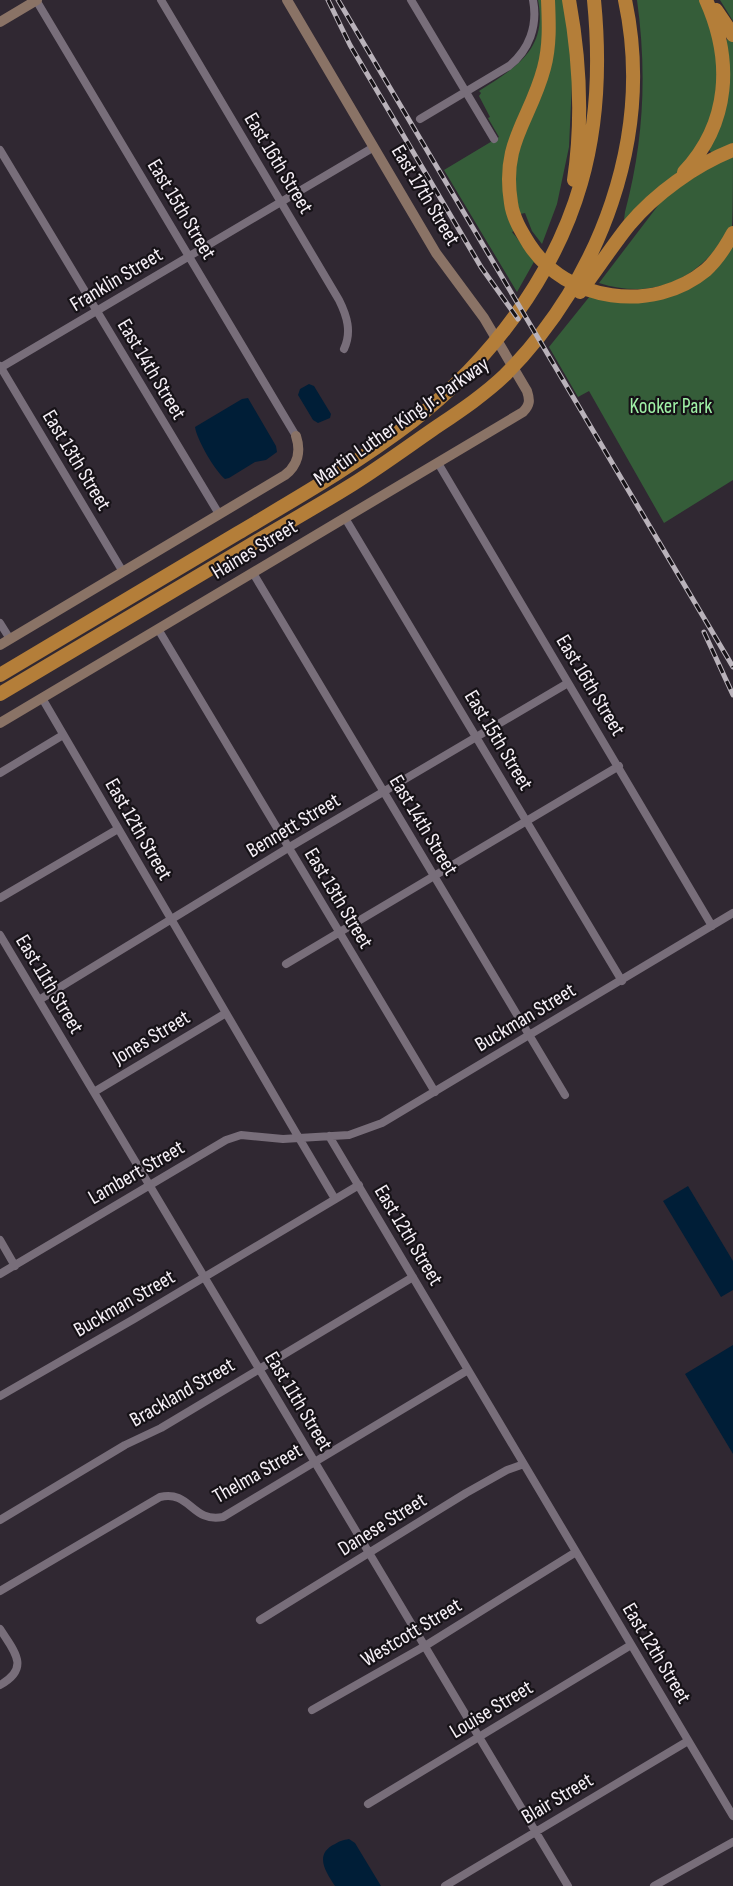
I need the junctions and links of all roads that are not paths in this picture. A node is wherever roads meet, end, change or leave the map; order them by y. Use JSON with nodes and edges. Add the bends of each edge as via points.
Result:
{"nodes":[{"id":1,"x":36,"y":0,"type":"edge"},
{"id":2,"x":161,"y":0,"type":"edge"},
{"id":3,"x":287,"y":0,"type":"edge"},
{"id":4,"x":411,"y":0,"type":"edge"},
{"id":5,"x":533,"y":0,"type":"edge"},
{"id":6,"x":548,"y":0,"type":"edge"},
{"id":7,"x":569,"y":0,"type":"edge"},
{"id":8,"x":594,"y":0,"type":"edge"},
{"id":9,"x":626,"y":0,"type":"edge"},
{"id":10,"x":708,"y":0,"type":"edge"},
{"id":11,"x":0,"y":22,"type":"edge"},
{"id":12,"x":733,"y":35,"type":"edge"},
{"id":13,"x":466,"y":92,"type":"junction"},
{"id":14,"x":420,"y":119,"type":"dead end"},
{"id":15,"x":494,"y":139,"type":"dead end"},
{"id":16,"x":374,"y":147,"type":"junction"},
{"id":17,"x":0,"y":150,"type":"edge"},
{"id":18,"x":733,"y":150,"type":"edge"},
{"id":19,"x":672,"y":185,"type":"junction"},
{"id":20,"x":282,"y":202,"type":"junction"},
{"id":21,"x":733,"y":233,"type":"edge"},
{"id":22,"x":554,"y":250,"type":"junction"},
{"id":23,"x":189,"y":256,"type":"junction"},
{"id":24,"x":586,"y":277,"type":"junction"},
{"id":25,"x":96,"y":311,"type":"junction"},
{"id":26,"x":344,"y":349,"type":"dead end"},
{"id":27,"x":0,"y":367,"type":"edge"},
{"id":28,"x":527,"y":408,"type":"joint"},
{"id":29,"x":296,"y":436,"type":"joint"},
{"id":30,"x":438,"y":463,"type":"junction"},
{"id":31,"x":219,"y":514,"type":"junction"},
{"id":32,"x":345,"y":518,"type":"junction"},
{"id":33,"x":123,"y":572,"type":"junction"},
{"id":34,"x":253,"y":573,"type":"junction"},
{"id":35,"x":0,"y":623,"type":"edge"},
{"id":36,"x":158,"y":629,"type":"junction"},
{"id":37,"x":5,"y":642,"type":"edge"},
{"id":38,"x":0,"y":675,"type":"edge"},
{"id":39,"x":568,"y":683,"type":"junction"},
{"id":40,"x":0,"y":694,"type":"edge"},
{"id":41,"x":42,"y":698,"type":"junction"},
{"id":42,"x":0,"y":723,"type":"edge"},
{"id":43,"x":63,"y":735,"type":"junction"},
{"id":44,"x":477,"y":738,"type":"junction"},
{"id":45,"x":619,"y":766,"type":"junction"},
{"id":46,"x":0,"y":774,"type":"edge"},
{"id":47,"x":383,"y":792,"type":"junction"},
{"id":48,"x":526,"y":821,"type":"junction"},
{"id":49,"x":118,"y":829,"type":"junction"},
{"id":50,"x":288,"y":848,"type":"junction"},
{"id":51,"x":433,"y":876,"type":"junction"},
{"id":52,"x":0,"y":898,"type":"edge"},
{"id":53,"x":733,"y":913,"type":"edge"},
{"id":54,"x":171,"y":921,"type":"junction"},
{"id":55,"x":712,"y":926,"type":"junction"},
{"id":56,"x":339,"y":933,"type":"junction"},
{"id":57,"x":0,"y":935,"type":"edge"},
{"id":58,"x":285,"y":964,"type":"dead end"},
{"id":59,"x":622,"y":981,"type":"junction"},
{"id":60,"x":39,"y":1000,"type":"junction"},
{"id":61,"x":226,"y":1013,"type":"junction"},
{"id":62,"x":530,"y":1036,"type":"junction"},
{"id":63,"x":94,"y":1092,"type":"junction"},
{"id":64,"x":435,"y":1092,"type":"junction"},
{"id":65,"x":565,"y":1095,"type":"dead end"},
{"id":66,"x":329,"y":1136,"type":"junction"},
{"id":67,"x":299,"y":1138,"type":"junction"},
{"id":68,"x":150,"y":1185,"type":"junction"},
{"id":69,"x":359,"y":1185,"type":"junction"},
{"id":70,"x":335,"y":1199,"type":"junction"},
{"id":71,"x":0,"y":1240,"type":"edge"},
{"id":72,"x":15,"y":1266,"type":"junction"},
{"id":73,"x":0,"y":1274,"type":"edge"},
{"id":74,"x":413,"y":1277,"type":"junction"},
{"id":75,"x":204,"y":1278,"type":"junction"},
{"id":76,"x":258,"y":1369,"type":"junction"},
{"id":77,"x":468,"y":1370,"type":"junction"},
{"id":78,"x":0,"y":1396,"type":"edge"},
{"id":79,"x":315,"y":1461,"type":"junction"},
{"id":80,"x":524,"y":1464,"type":"junction"},
{"id":81,"x":0,"y":1520,"type":"edge"},
{"id":82,"x":576,"y":1552,"type":"junction"},
{"id":83,"x":370,"y":1553,"type":"junction"},
{"id":84,"x":0,"y":1591,"type":"edge"},
{"id":85,"x":260,"y":1620,"type":"dead end"},
{"id":86,"x":0,"y":1629,"type":"edge"},
{"id":87,"x":631,"y":1645,"type":"junction"},
{"id":88,"x":424,"y":1646,"type":"junction"},
{"id":89,"x":0,"y":1684,"type":"edge"},
{"id":90,"x":312,"y":1710,"type":"dead end"},
{"id":91,"x":480,"y":1738,"type":"junction"},
{"id":92,"x":688,"y":1741,"type":"junction"},
{"id":93,"x":368,"y":1803,"type":"dead end"},
{"id":94,"x":733,"y":1816,"type":"edge"},
{"id":95,"x":536,"y":1832,"type":"junction"},
{"id":96,"x":733,"y":1842,"type":"edge"},
{"id":97,"x":444,"y":1886,"type":"edge"},
{"id":98,"x":568,"y":1886,"type":"edge"},
{"id":99,"x":654,"y":1886,"type":"edge"}],
"edges":[{"from":1,"to":11,"type":"street","via":[[19,6]]},
{"from":1,"to":23,"type":"street","name":"East 15th Street"},
{"from":2,"to":20,"type":"street","name":"East 16th Street"},
{"from":3,"to":16,"type":"street","name":"East 17th Street"},
{"from":4,"to":13,"type":"street"},
{"from":5,"to":13,"type":"street","via":[[533,27],[523,52],[509,66]]},
{"from":6,"to":21,"type":"highway","via":[[549,36],[544,67],[514,142],[508,175],[514,216],[541,261],[563,278],[597,292],[646,296],[667,291],[706,269]]},
{"from":7,"to":22,"type":"highway","via":[[580,87],[580,121],[571,194]]},
{"from":8,"to":22,"type":"highway","name":"Martin Luther King Jr. Parkway","via":[[594,116],[581,183]]},
{"from":9,"to":24,"type":"highway","via":[[633,79],[629,129],[609,212]]},
{"from":10,"to":12,"type":"highway"},
{"from":10,"to":19,"type":"highway","via":[[719,35],[722,93],[712,132],[703,149]]},
{"from":13,"to":14,"type":"street"},
{"from":13,"to":15,"type":"street"},
{"from":16,"to":20,"type":"street","name":"Franklin Street"},
{"from":16,"to":28,"type":"street","name":"East 17th Street","via":[[436,253],[484,318],[527,391]]},
{"from":17,"to":25,"type":"street","name":"East 14th Street"},
{"from":18,"to":19,"type":"highway"},
{"from":19,"to":24,"type":"highway","via":[[650,203]]},
{"from":20,"to":23,"type":"street","name":"Franklin Street"},
{"from":20,"to":26,"type":"street","name":"East 16th Street","via":[[344,309],[348,335]]},
{"from":22,"to":38,"type":"highway","name":"Martin Luther King Jr. Parkway","via":[[531,292],[491,348],[412,421],[337,474]]},
{"from":23,"to":25,"type":"street","name":"Franklin Street"},
{"from":23,"to":29,"type":"street","name":"East 15th Street"},
{"from":24,"to":40,"type":"highway","name":"Martin Luther King Jr. Parkway","via":[[504,376],[478,397],[353,484]]},
{"from":25,"to":27,"type":"street","name":"Franklin Street"},
{"from":25,"to":31,"type":"street","name":"East 14th Street"},
{"from":27,"to":33,"type":"street","name":"East 13th Street"},
{"from":28,"to":30,"type":"street","name":"Haines Street"},
{"from":29,"to":31,"type":"street","via":[[298,457],[291,470]]},
{"from":30,"to":32,"type":"street","name":"Haines Street"},
{"from":30,"to":39,"type":"street","name":"East 16th Street"},
{"from":31,"to":33,"type":"street"},
{"from":32,"to":34,"type":"street","name":"Haines Street"},
{"from":32,"to":44,"type":"street","name":"East 15th Street"},
{"from":33,"to":37,"type":"street"},
{"from":34,"to":36,"type":"street","name":"Haines Street"},
{"from":34,"to":47,"type":"street","name":"East 14th Street"},
{"from":35,"to":37,"type":"street"},
{"from":36,"to":41,"type":"street","name":"Haines Street"},
{"from":36,"to":50,"type":"street","name":"East 13th Street"},
{"from":39,"to":44,"type":"street","name":"Bennett Street"},
{"from":39,"to":45,"type":"street","name":"East 16th Street"},
{"from":41,"to":42,"type":"street","name":"Haines Street"},
{"from":41,"to":43,"type":"street","name":"East 12th Street"},
{"from":43,"to":46,"type":"street"},
{"from":43,"to":49,"type":"street","name":"East 12th Street"},
{"from":44,"to":47,"type":"street","name":"Bennett Street"},
{"from":44,"to":48,"type":"street","name":"East 15th Street"},
{"from":45,"to":48,"type":"street"},
{"from":45,"to":55,"type":"street","name":"East 16th Street"},
{"from":47,"to":50,"type":"street","name":"Bennett Street"},
{"from":47,"to":51,"type":"street","name":"East 14th Street"},
{"from":48,"to":51,"type":"street"},
{"from":48,"to":59,"type":"street","name":"East 15th Street"},
{"from":49,"to":52,"type":"street"},
{"from":49,"to":54,"type":"street","name":"East 12th Street"},
{"from":50,"to":54,"type":"street","name":"Bennett Street"},
{"from":50,"to":56,"type":"street","name":"East 13th Street"},
{"from":51,"to":56,"type":"street"},
{"from":51,"to":62,"type":"street","name":"East 14th Street"},
{"from":53,"to":55,"type":"street","name":"Buckman Street"},
{"from":54,"to":60,"type":"street","name":"Bennett Street"},
{"from":54,"to":61,"type":"street","name":"East 12th Street"},
{"from":55,"to":59,"type":"street","name":"Buckman Street"},
{"from":56,"to":58,"type":"street"},
{"from":56,"to":64,"type":"street","name":"East 13th Street"},
{"from":57,"to":60,"type":"street","name":"East 11th Street"},
{"from":59,"to":62,"type":"street","name":"Buckman Street"},
{"from":60,"to":63,"type":"street","name":"East 11th Street"},
{"from":61,"to":63,"type":"street","name":"Jones Street"},
{"from":61,"to":67,"type":"street","name":"East 12th Street"},
{"from":62,"to":64,"type":"street","name":"Buckman Street"},
{"from":62,"to":65,"type":"street","name":"East 14th Street"},
{"from":63,"to":68,"type":"street","name":"East 11th Street"},
{"from":64,"to":66,"type":"street","name":"Buckman Street","via":[[375,1126],[349,1135]]},
{"from":66,"to":67,"type":"street"},
{"from":66,"to":69,"type":"street","name":"East 12th Street"},
{"from":67,"to":68,"type":"street","name":"Lambert Street","via":[[241,1135]]},
{"from":67,"to":70,"type":"street","name":"East 12th Street"},
{"from":68,"to":72,"type":"street","name":"Lambert Street"},
{"from":68,"to":75,"type":"street","name":"East 11th Street"},
{"from":69,"to":70,"type":"street","name":"Buckman Street"},
{"from":69,"to":74,"type":"street","name":"East 12th Street"},
{"from":70,"to":75,"type":"street","name":"Buckman Street"},
{"from":71,"to":72,"type":"street"},
{"from":72,"to":73,"type":"street","name":"Lambert Street"},
{"from":74,"to":76,"type":"street","name":"Brackland Street"},
{"from":74,"to":77,"type":"street","name":"East 12th Street"},
{"from":75,"to":76,"type":"street","name":"East 11th Street"},
{"from":75,"to":78,"type":"street","name":"Buckman Street"},
{"from":76,"to":79,"type":"street","name":"East 11th Street"},
{"from":76,"to":81,"type":"street","name":"Brackland Street"},
{"from":77,"to":79,"type":"street","name":"Thelma Street"},
{"from":77,"to":80,"type":"street","name":"East 12th Street"},
{"from":79,"to":83,"type":"street","name":"East 11th Street"},
{"from":79,"to":84,"type":"street","name":"Thelma Street","via":[[223,1516],[204,1517],[180,1498],[160,1497]]},
{"from":80,"to":82,"type":"street","name":"East 12th Street"},
{"from":80,"to":83,"type":"street","name":"Danese Street","via":[[507,1470]]},
{"from":82,"to":87,"type":"street","name":"East 12th Street"},
{"from":82,"to":88,"type":"street","name":"Westcott Street"},
{"from":83,"to":85,"type":"street","name":"Danese Street"},
{"from":83,"to":88,"type":"street","name":"East 11th Street"},
{"from":86,"to":89,"type":"street","via":[[15,1652],[18,1667],[10,1679]]},
{"from":87,"to":91,"type":"street","name":"Louise Street"},
{"from":87,"to":92,"type":"street","name":"East 12th Street"},
{"from":88,"to":90,"type":"street","name":"Westcott Street"},
{"from":88,"to":91,"type":"street","name":"East 11th Street"},
{"from":91,"to":93,"type":"street","name":"Louise Street"},
{"from":91,"to":95,"type":"street","name":"East 11th Street"},
{"from":92,"to":94,"type":"street","name":"East 12th Street"},
{"from":92,"to":95,"type":"street","name":"Blair Street"},
{"from":95,"to":97,"type":"street","name":"Blair Street"},
{"from":95,"to":98,"type":"street","name":"East 11th Street"},
{"from":96,"to":99,"type":"street"}]}
